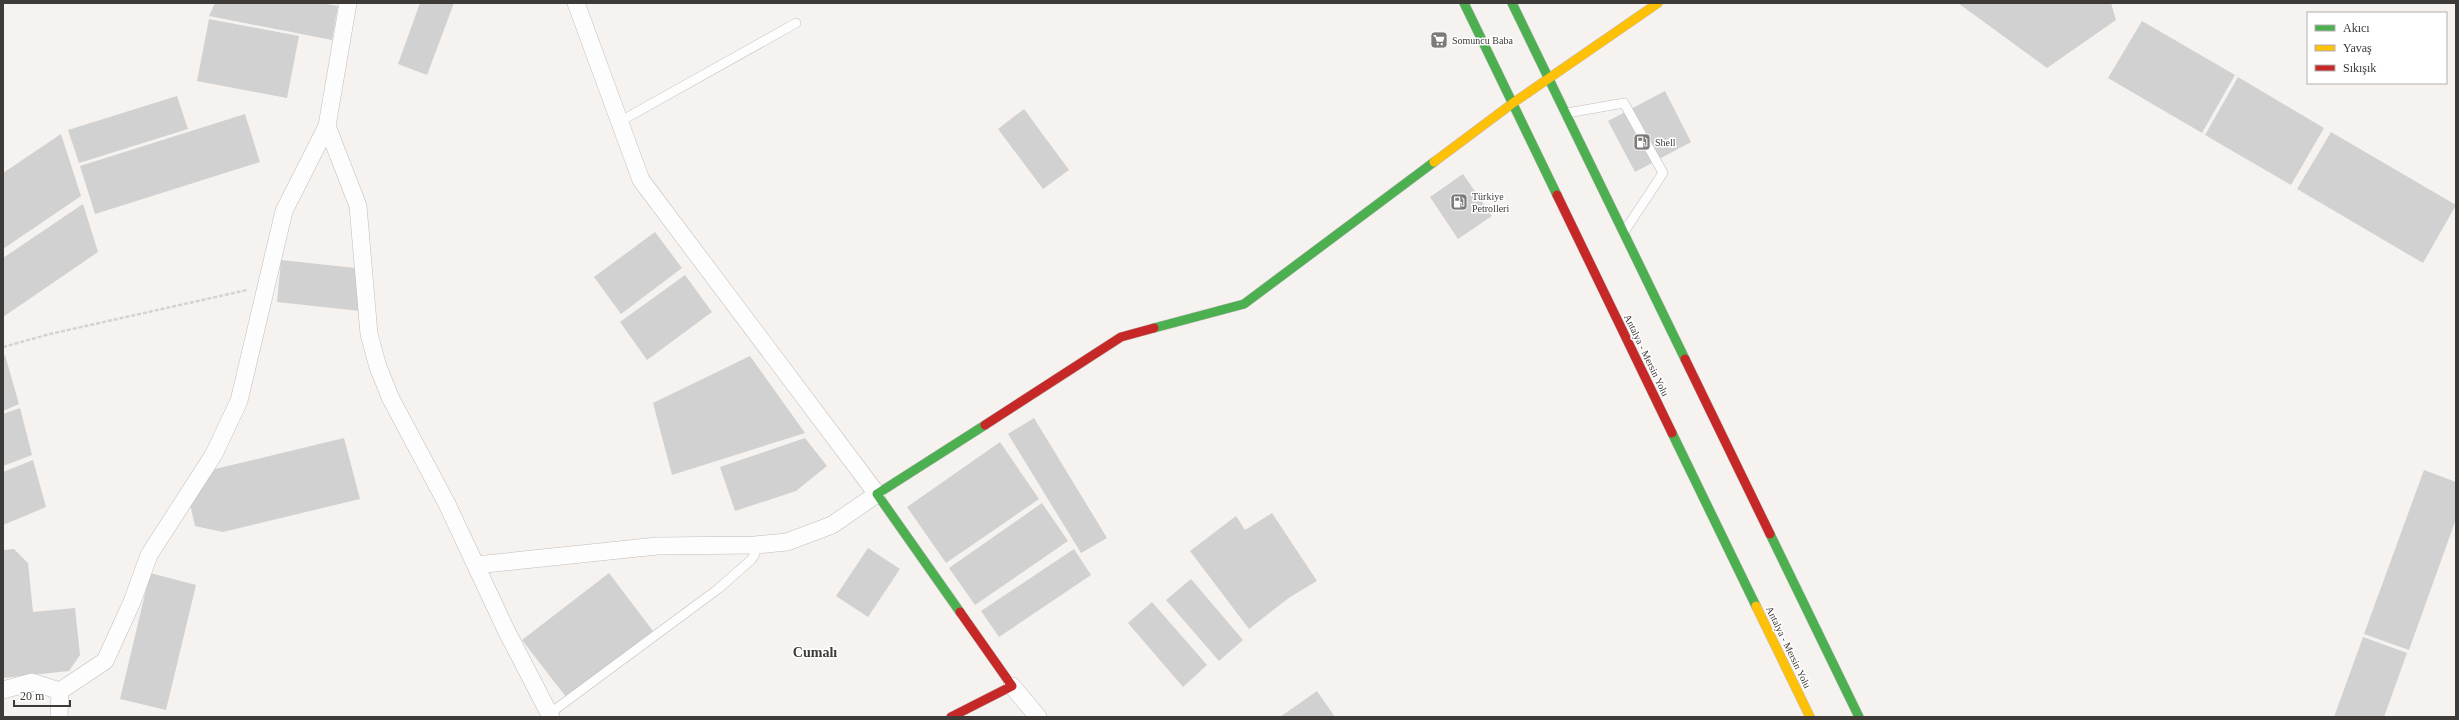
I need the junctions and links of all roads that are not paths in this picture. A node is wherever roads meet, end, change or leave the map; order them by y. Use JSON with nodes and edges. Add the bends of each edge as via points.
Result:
{"nodes":[{"id":1,"x":348,"y":3,"type":"edge"},
{"id":2,"x":576,"y":3,"type":"edge"},
{"id":3,"x":1464,"y":3,"type":"edge"},
{"id":4,"x":1512,"y":3,"type":"edge"},
{"id":5,"x":1658,"y":3,"type":"edge"},
{"id":6,"x":796,"y":23,"type":"dead end"},
{"id":7,"x":1549,"y":78,"type":"junction"},
{"id":8,"x":1513,"y":102,"type":"junction"},
{"id":9,"x":1567,"y":114,"type":"junction"},
{"id":10,"x":619,"y":122,"type":"junction"},
{"id":11,"x":327,"y":126,"type":"junction"},
{"id":12,"x":1624,"y":232,"type":"junction"},
{"id":13,"x":877,"y":494,"type":"junction"},
{"id":14,"x":755,"y":545,"type":"junction"},
{"id":15,"x":476,"y":565,"type":"junction"},
{"id":16,"x":1012,"y":686,"type":"junction"},
{"id":17,"x":3,"y":690,"type":"edge"},
{"id":18,"x":60,"y":692,"type":"junction"},
{"id":19,"x":550,"y":715,"type":"edge"},
{"id":20,"x":59,"y":717,"type":"edge"},
{"id":21,"x":951,"y":717,"type":"edge"},
{"id":22,"x":1038,"y":717,"type":"edge"},
{"id":23,"x":1810,"y":717,"type":"edge"},
{"id":24,"x":1859,"y":717,"type":"edge"}],
"edges":[{"from":1,"to":11,"type":"street"},
{"from":2,"to":10,"type":"street"},
{"from":3,"to":8,"type":"main road","name":"Antalya - Mersin Yolu"},
{"from":4,"to":7,"type":"main road"},
{"from":5,"to":7,"type":"main road"},
{"from":6,"to":10,"type":"lane"},
{"from":7,"to":8,"type":"main road"},
{"from":7,"to":9,"type":"main road"},
{"from":8,"to":13,"type":"main road","via":[[1244,304],[1121,337]]},
{"from":8,"to":23,"type":"main road","name":"Antalya - Mersin Yolu"},
{"from":9,"to":12,"type":"main road"},
{"from":9,"to":12,"type":"lane","via":[[1624,102],[1663,174]]},
{"from":10,"to":13,"type":"street","via":[[642,180]]},
{"from":11,"to":15,"type":"street","via":[[358,206],[368,327],[378,366],[391,398]]},
{"from":11,"to":18,"type":"street","via":[[284,211],[239,401],[214,454],[149,555],[132,602],[105,661]]},
{"from":12,"to":24,"type":"main road"},
{"from":13,"to":14,"type":"street","via":[[832,525],[809,535],[787,542]]},
{"from":13,"to":16,"type":"main road"},
{"from":14,"to":15,"type":"street","via":[[657,546]]},
{"from":14,"to":19,"type":"lane","via":[[756,554],[751,560],[718,589]]},
{"from":15,"to":19,"type":"street"},
{"from":16,"to":21,"type":"main road"},
{"from":16,"to":22,"type":"street"},
{"from":17,"to":18,"type":"street","via":[[32,682]]},
{"from":18,"to":20,"type":"street"}]}
